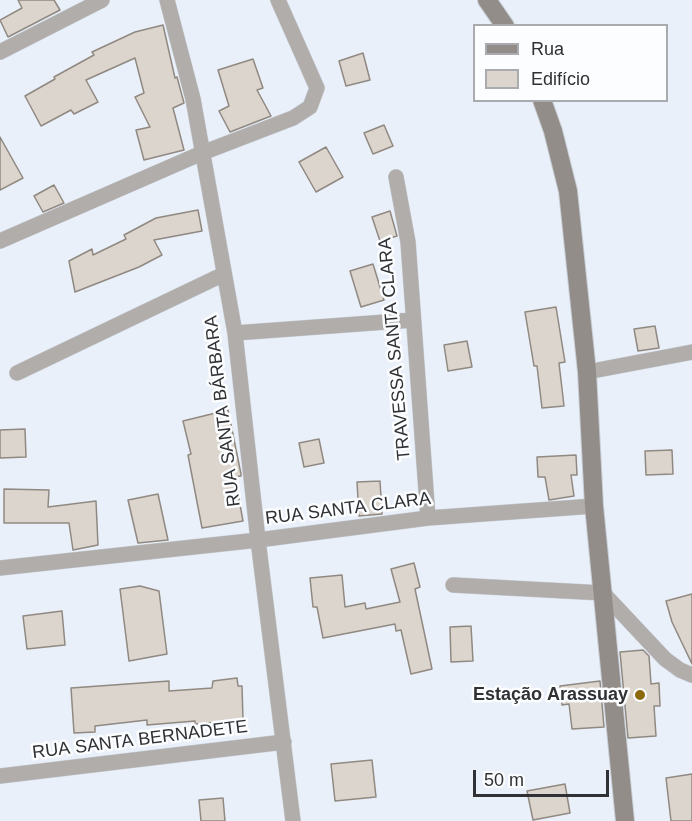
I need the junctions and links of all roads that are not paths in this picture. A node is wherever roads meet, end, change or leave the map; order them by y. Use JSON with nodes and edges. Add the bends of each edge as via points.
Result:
{"nodes":[{"id":1,"x":102,"y":0,"type":"edge"},
{"id":2,"x":167,"y":0,"type":"edge"},
{"id":3,"x":278,"y":0,"type":"edge"},
{"id":4,"x":487,"y":0,"type":"edge"},
{"id":5,"x":504,"y":24,"type":"edge"},
{"id":6,"x":0,"y":52,"type":"edge"},
{"id":7,"x":543,"y":102,"type":"edge"},
{"id":8,"x":202,"y":153,"type":"junction"},
{"id":9,"x":396,"y":177,"type":"dead end"},
{"id":10,"x":0,"y":242,"type":"edge"},
{"id":11,"x":224,"y":274,"type":"junction"},
{"id":12,"x":413,"y":320,"type":"junction"},
{"id":13,"x":235,"y":333,"type":"junction"},
{"id":14,"x":692,"y":352,"type":"edge"},
{"id":15,"x":587,"y":372,"type":"junction"},
{"id":16,"x":17,"y":373,"type":"dead end"},
{"id":17,"x":594,"y":506,"type":"junction"},
{"id":18,"x":428,"y":518,"type":"junction"},
{"id":19,"x":258,"y":540,"type":"junction"},
{"id":20,"x":0,"y":568,"type":"edge"},
{"id":21,"x":453,"y":585,"type":"dead end"},
{"id":22,"x":603,"y":593,"type":"junction"},
{"id":23,"x":692,"y":675,"type":"edge"},
{"id":24,"x":284,"y":742,"type":"junction"},
{"id":25,"x":0,"y":776,"type":"edge"},
{"id":26,"x":293,"y":821,"type":"edge"},
{"id":27,"x":625,"y":821,"type":"edge"}],
"edges":[{"from":1,"to":6,"type":"street"},
{"from":2,"to":8,"type":"street","name":"RUA SANTA BÁRBARA","via":[[193,99]]},
{"from":3,"to":8,"type":"street","via":[[316,88],[310,107],[293,118]]},
{"from":4,"to":5,"type":"street"},
{"from":7,"to":15,"type":"street","via":[[568,191]]},
{"from":8,"to":10,"type":"street"},
{"from":8,"to":11,"type":"street","name":"RUA SANTA BÁRBARA"},
{"from":9,"to":12,"type":"street","name":"TRAVESSA SANTA CLARA","via":[[408,242]]},
{"from":11,"to":13,"type":"street","name":"RUA SANTA BÁRBARA"},
{"from":11,"to":16,"type":"street"},
{"from":12,"to":13,"type":"street"},
{"from":12,"to":18,"type":"street","name":"TRAVESSA SANTA CLARA"},
{"from":13,"to":19,"type":"street","name":"RUA SANTA BÁRBARA"},
{"from":14,"to":15,"type":"street"},
{"from":15,"to":17,"type":"street"},
{"from":17,"to":18,"type":"street","name":"RUA SANTA CLARA"},
{"from":17,"to":22,"type":"street"},
{"from":18,"to":19,"type":"street","name":"RUA SANTA CLARA"},
{"from":19,"to":20,"type":"street","name":"RUA SANTA CLARA"},
{"from":19,"to":24,"type":"street","name":"RUA SANTA BÁRBARA"},
{"from":21,"to":22,"type":"street"},
{"from":22,"to":23,"type":"street","via":[[665,659]]},
{"from":22,"to":27,"type":"street"},
{"from":24,"to":25,"type":"street","name":"RUA SANTA BERNADETE"},
{"from":24,"to":26,"type":"street","name":"RUA SANTA BÁRBARA"}]}
